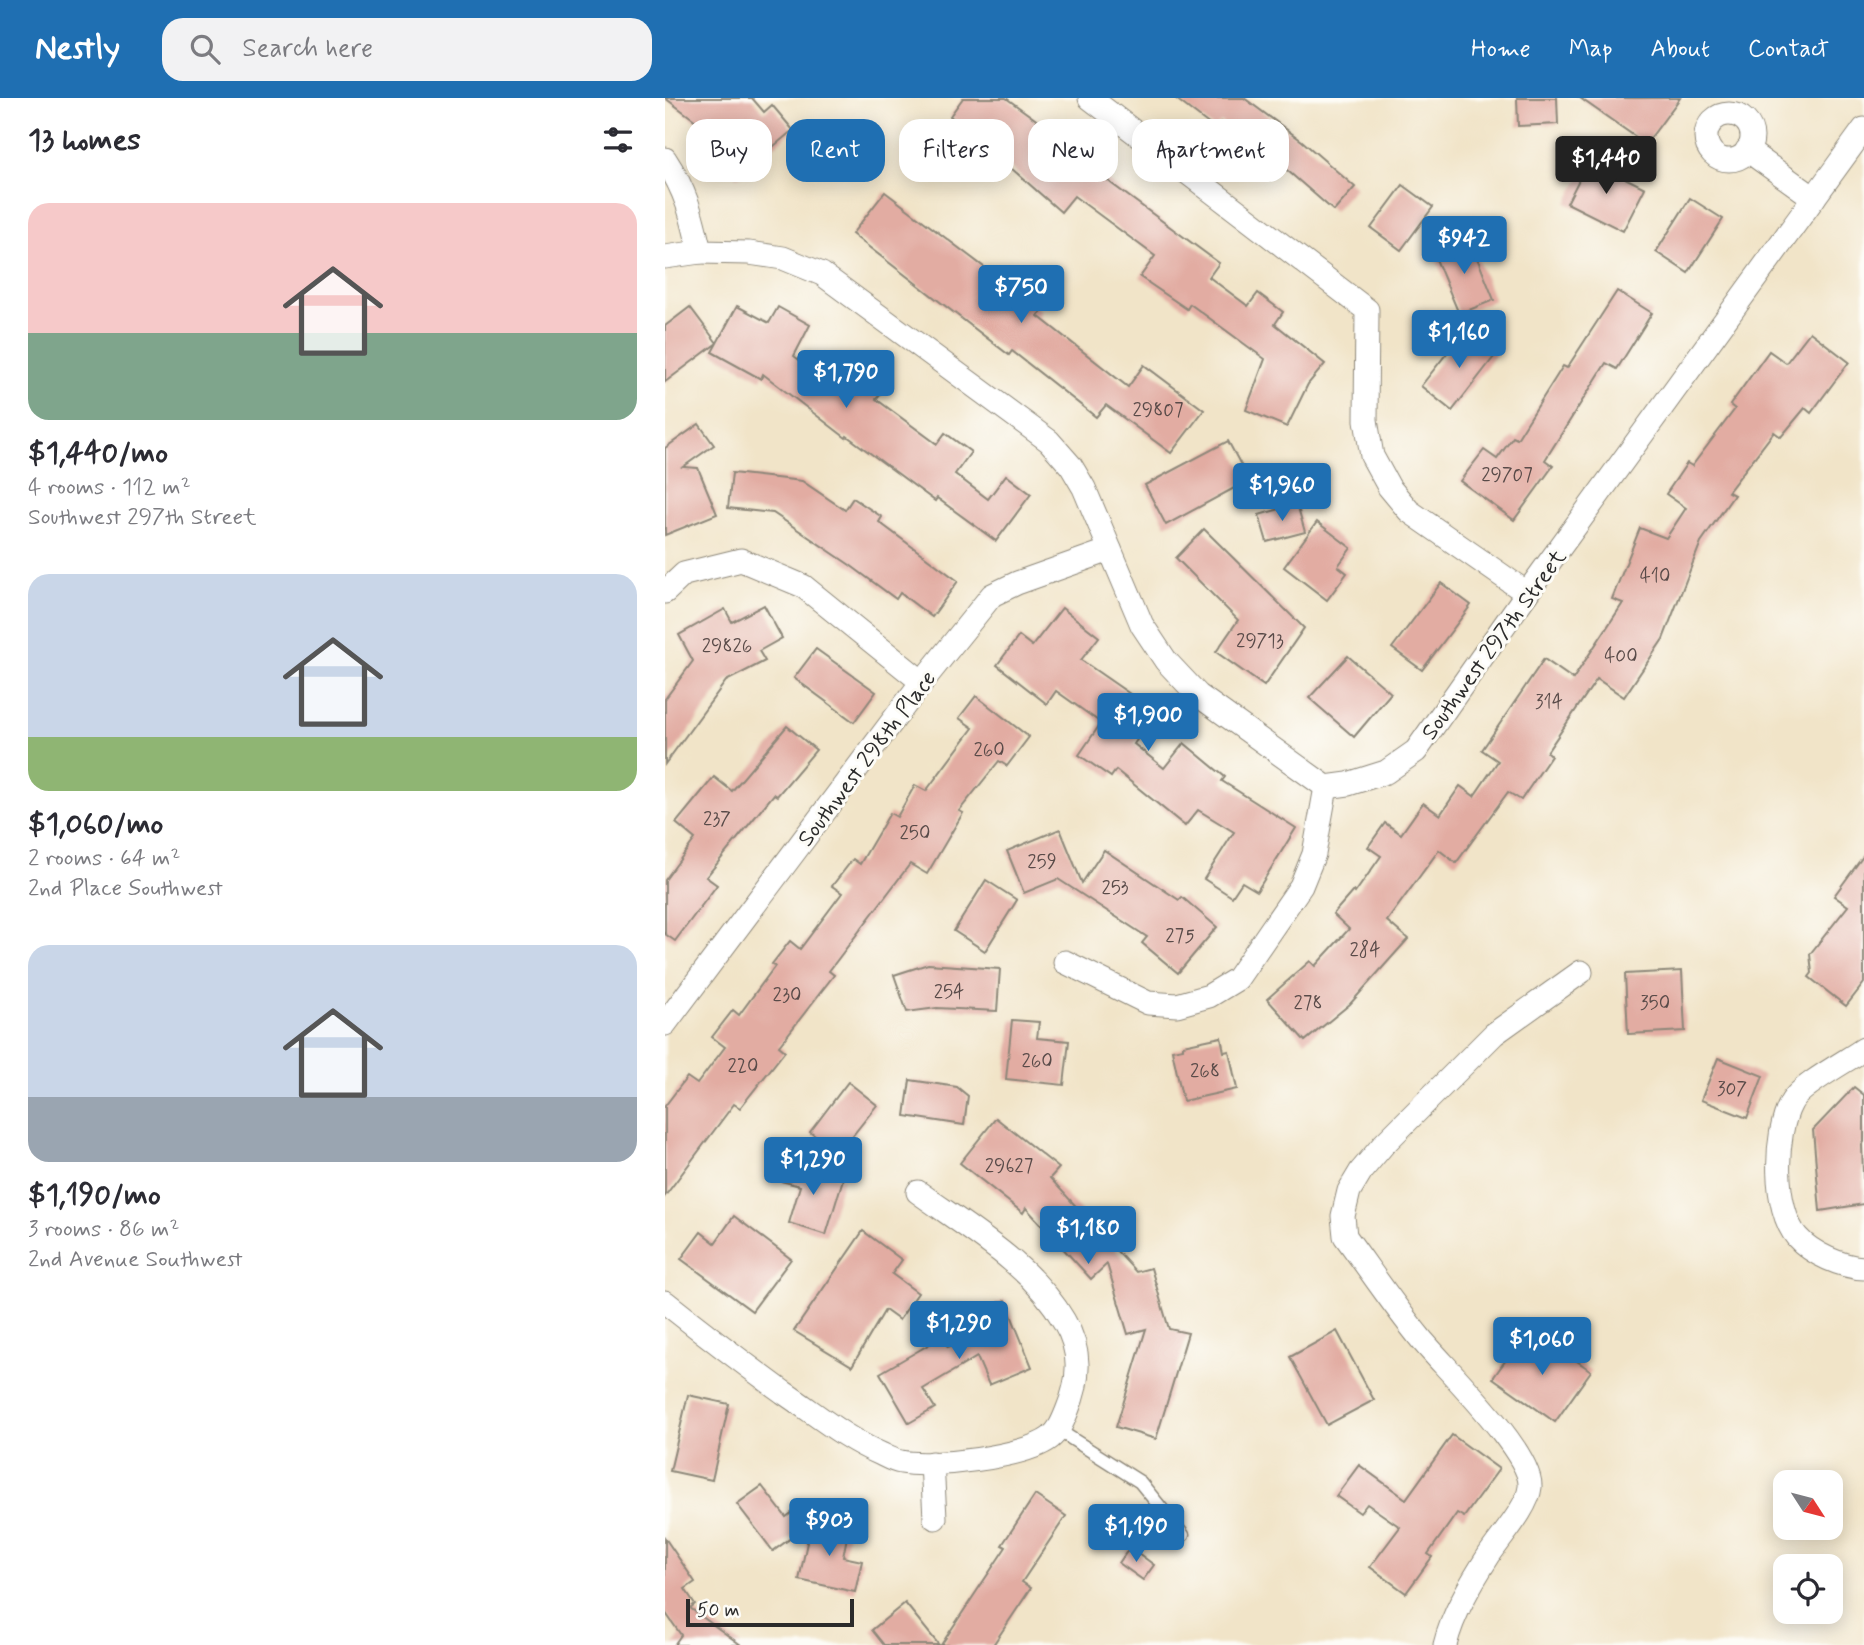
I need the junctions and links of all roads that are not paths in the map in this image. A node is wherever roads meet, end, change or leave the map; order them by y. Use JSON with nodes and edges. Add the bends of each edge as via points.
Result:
{"nodes":[{"id":1,"x":1090,"y":98,"type":"edge"},
{"id":2,"x":1864,"y":129,"type":"edge"},
{"id":3,"x":1747,"y":150,"type":"dead end"},
{"id":4,"x":665,"y":159,"type":"edge"},
{"id":5,"x":1814,"y":198,"type":"junction"},
{"id":6,"x":700,"y":252,"type":"junction"},
{"id":7,"x":665,"y":257,"type":"edge"},
{"id":8,"x":1110,"y":550,"type":"junction"},
{"id":9,"x":665,"y":592,"type":"edge"},
{"id":10,"x":1527,"y":593,"type":"junction"},
{"id":11,"x":922,"y":682,"type":"junction"},
{"id":12,"x":1326,"y":786,"type":"junction"},
{"id":13,"x":1065,"y":961,"type":"dead end"},
{"id":14,"x":1581,"y":972,"type":"dead end"},
{"id":15,"x":665,"y":1024,"type":"edge"},
{"id":16,"x":1864,"y":1049,"type":"edge"},
{"id":17,"x":918,"y":1192,"type":"dead end"},
{"id":18,"x":1864,"y":1268,"type":"edge"},
{"id":19,"x":665,"y":1302,"type":"edge"},
{"id":20,"x":1058,"y":1430,"type":"junction"},
{"id":21,"x":932,"y":1463,"type":"junction"},
{"id":22,"x":935,"y":1518,"type":"dead end"},
{"id":23,"x":1183,"y":1535,"type":"dead end"},
{"id":24,"x":1445,"y":1645,"type":"edge"}],
"edges":[{"from":1,"to":10,"type":"street","via":[[1367,310],[1366,420],[1372,456],[1389,487],[1409,511]]},
{"from":2,"to":5,"type":"street","name":"Southwest 297th Street"},
{"from":3,"to":5,"type":"street"},
{"from":4,"to":6,"type":"street","via":[[681,183]]},
{"from":5,"to":10,"type":"street","name":"Southwest 297th Street"},
{"from":6,"to":7,"type":"street"},
{"from":6,"to":8,"type":"street","via":[[783,258],[822,274],[1049,441],[1084,488]]},
{"from":8,"to":11,"type":"street","name":"Southwest 298th Place","via":[[992,595]]},
{"from":8,"to":12,"type":"street","via":[[1142,625],[1166,661],[1198,695]]},
{"from":9,"to":11,"type":"street","via":[[684,574],[741,560],[803,586]]},
{"from":10,"to":12,"type":"street","name":"Southwest 297th Street","via":[[1416,751],[1386,772]]},
{"from":11,"to":15,"type":"street","name":"Southwest 298th Place"},
{"from":12,"to":13,"type":"street","via":[[1314,854],[1301,886],[1237,979],[1209,996],[1177,1005],[1148,1003]]},
{"from":14,"to":24,"type":"street","via":[[1494,1034],[1384,1143],[1349,1191],[1343,1216],[1345,1236],[1421,1339],[1503,1433],[1530,1486],[1465,1596]]},
{"from":16,"to":18,"type":"street","via":[[1791,1101],[1777,1156],[1787,1221],[1797,1237],[1837,1262]]},
{"from":17,"to":20,"type":"street","via":[[1019,1268],[1063,1318],[1079,1364],[1073,1398]]},
{"from":19,"to":21,"type":"street","via":[[846,1437],[900,1462]]},
{"from":20,"to":21,"type":"street","via":[[1034,1447],[1005,1455]]},
{"from":20,"to":23,"type":"lane","via":[[1140,1482]]},
{"from":21,"to":22,"type":"street"}]}
